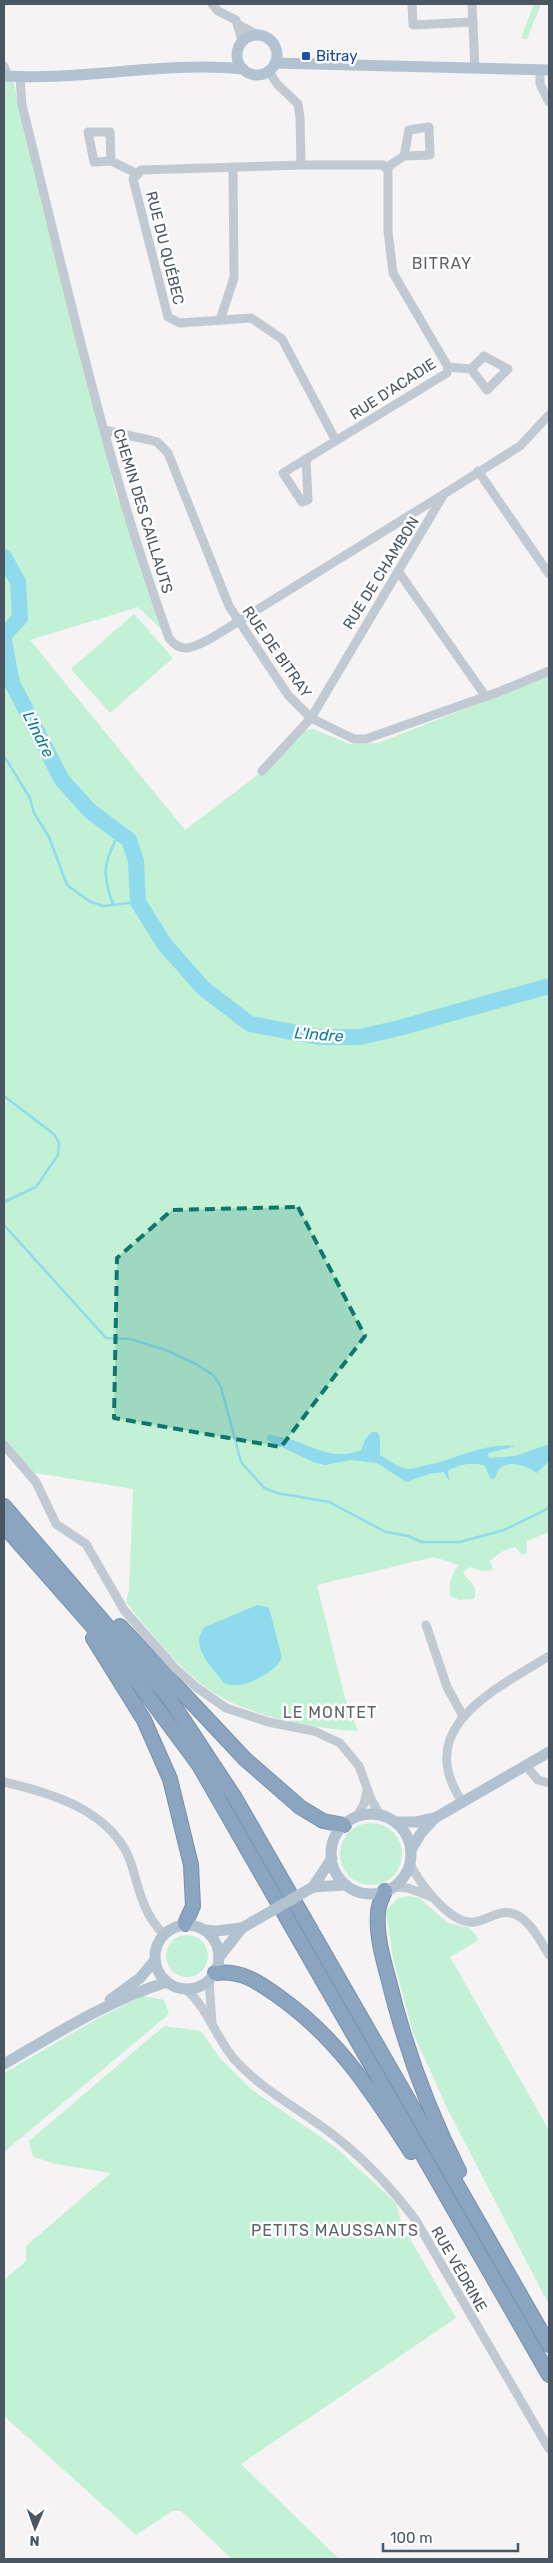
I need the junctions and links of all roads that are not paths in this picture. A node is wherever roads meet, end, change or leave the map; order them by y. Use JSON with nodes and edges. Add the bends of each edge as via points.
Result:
{"nodes":[{"id":1,"x":212,"y":4,"type":"edge"},
{"id":2,"x":412,"y":4,"type":"edge"},
{"id":3,"x":472,"y":4,"type":"edge"},
{"id":4,"x":473,"y":22,"type":"junction"},
{"id":5,"x":239,"y":25,"type":"junction"},
{"id":6,"x":258,"y":35,"type":"junction"},
{"id":7,"x":239,"y":46,"type":"junction"},
{"id":8,"x":274,"y":64,"type":"junction"},
{"id":9,"x":215,"y":66,"type":"junction"},
{"id":10,"x":242,"y":69,"type":"junction"},
{"id":11,"x":475,"y":69,"type":"junction"},
{"id":12,"x":544,"y":70,"type":"edge"},
{"id":13,"x":5,"y":73,"type":"edge"},
{"id":14,"x":20,"y":77,"type":"junction"},
{"id":15,"x":549,"y":102,"type":"edge"},
{"id":16,"x":404,"y":156,"type":"dead end"},
{"id":17,"x":111,"y":161,"type":"dead end"},
{"id":18,"x":301,"y":165,"type":"junction"},
{"id":19,"x":233,"y":167,"type":"junction"},
{"id":20,"x":386,"y":168,"type":"junction"},
{"id":21,"x":138,"y":174,"type":"junction"},
{"id":22,"x":220,"y":320,"type":"junction"},
{"id":23,"x":448,"y":367,"type":"junction"},
{"id":24,"x":471,"y":369,"type":"dead end"},
{"id":25,"x":549,"y":415,"type":"edge"},
{"id":26,"x":104,"y":430,"type":"junction"},
{"id":27,"x":336,"y":441,"type":"junction"},
{"id":28,"x":306,"y":459,"type":"dead end"},
{"id":29,"x":478,"y":471,"type":"junction"},
{"id":30,"x":444,"y":494,"type":"junction"},
{"id":31,"x":398,"y":572,"type":"junction"},
{"id":32,"x":549,"y":574,"type":"edge"},
{"id":33,"x":239,"y":622,"type":"junction"},
{"id":34,"x":549,"y":671,"type":"edge"},
{"id":35,"x":486,"y":697,"type":"junction"},
{"id":36,"x":311,"y":718,"type":"junction"},
{"id":37,"x":262,"y":770,"type":"dead end"},
{"id":38,"x":4,"y":1445,"type":"edge"},
{"id":39,"x":4,"y":1506,"type":"edge"},
{"id":40,"x":4,"y":1526,"type":"edge"},
{"id":41,"x":41,"y":1567,"type":"junction"},
{"id":42,"x":78,"y":1589,"type":"junction"},
{"id":43,"x":426,"y":1625,"type":"dead end"},
{"id":44,"x":549,"y":1656,"type":"edge"},
{"id":45,"x":463,"y":1716,"type":"junction"},
{"id":46,"x":549,"y":1752,"type":"edge"},
{"id":47,"x":526,"y":1766,"type":"junction"},
{"id":48,"x":4,"y":1782,"type":"edge"},
{"id":49,"x":549,"y":1783,"type":"edge"},
{"id":50,"x":366,"y":1784,"type":"junction"},
{"id":51,"x":462,"y":1803,"type":"junction"},
{"id":52,"x":380,"y":1815,"type":"junction"},
{"id":53,"x":439,"y":1816,"type":"junction"},
{"id":54,"x":350,"y":1821,"type":"junction"},
{"id":55,"x":395,"y":1822,"type":"junction"},
{"id":56,"x":411,"y":1850,"type":"junction"},
{"id":57,"x":332,"y":1858,"type":"junction"},
{"id":58,"x":410,"y":1864,"type":"junction"},
{"id":59,"x":346,"y":1885,"type":"junction"},
{"id":60,"x":313,"y":1887,"type":"junction"},
{"id":61,"x":389,"y":1889,"type":"junction"},
{"id":62,"x":434,"y":1898,"type":"junction"},
{"id":63,"x":185,"y":1924,"type":"junction"},
{"id":64,"x":242,"y":1928,"type":"junction"},
{"id":65,"x":205,"y":1930,"type":"junction"},
{"id":66,"x":164,"y":1934,"type":"junction"},
{"id":67,"x":549,"y":1956,"type":"edge"},
{"id":68,"x":219,"y":1957,"type":"junction"},
{"id":69,"x":155,"y":1960,"type":"junction"},
{"id":70,"x":212,"y":1976,"type":"junction"},
{"id":71,"x":167,"y":1982,"type":"junction"},
{"id":72,"x":185,"y":1989,"type":"junction"},
{"id":73,"x":89,"y":2015,"type":"junction"},
{"id":74,"x":212,"y":2023,"type":"junction"},
{"id":75,"x":4,"y":2064,"type":"edge"},
{"id":76,"x":453,"y":2208,"type":"junction"},
{"id":77,"x":516,"y":2288,"type":"junction"},
{"id":78,"x":549,"y":2345,"type":"edge"},
{"id":79,"x":549,"y":2375,"type":"edge"},
{"id":80,"x":549,"y":2449,"type":"edge"}],
"edges":[{"from":1,"to":5,"type":"street"},
{"from":2,"to":4,"type":"street","via":[[413,25]]},
{"from":3,"to":4,"type":"street"},
{"from":4,"to":11,"type":"street"},
{"from":5,"to":6,"type":"street"},
{"from":5,"to":7,"type":"street"},
{"from":6,"to":7,"type":"main road","via":[[246,38]]},
{"from":6,"to":8,"type":"main road","via":[[274,44]]},
{"from":7,"to":9,"type":"main road"},
{"from":7,"to":10,"type":"main road","via":[[236,58]]},
{"from":8,"to":10,"type":"main road","via":[[258,75]]},
{"from":8,"to":11,"type":"main road"},
{"from":8,"to":18,"type":"street","via":[[277,84],[298,104]]},
{"from":9,"to":10,"type":"main road"},
{"from":9,"to":14,"type":"main road","via":[[66,77]]},
{"from":11,"to":12,"type":"main road"},
{"from":12,"to":15,"type":"street","via":[[540,84]]},
{"from":13,"to":14,"type":"main road"},
{"from":14,"to":26,"type":"street","name":"CHEMIN DES CAILLAUTS","via":[[22,105]]},
{"from":16,"to":20,"type":"street"},
{"from":17,"to":21,"type":"street"},
{"from":18,"to":19,"type":"street","name":"RUE DU QUÉBEC"},
{"from":18,"to":20,"type":"street","via":[[383,165]]},
{"from":19,"to":21,"type":"street","name":"RUE DU QUÉBEC","via":[[141,170]]},
{"from":19,"to":22,"type":"street","via":[[234,278]]},
{"from":20,"to":23,"type":"street","name":"RUE D'ACADIE","via":[[392,273]]},
{"from":21,"to":22,"type":"street","name":"RUE DU QUÉBEC","via":[[134,179],[168,317],[180,323]]},
{"from":22,"to":27,"type":"street","name":"RUE DU QUÉBEC","via":[[251,318],[282,339]]},
{"from":23,"to":24,"type":"street"},
{"from":23,"to":27,"type":"street","name":"RUE D'ACADIE","via":[[447,374]]},
{"from":25,"to":29,"type":"street","name":"RUE DE CHAMBON","via":[[520,446]]},
{"from":26,"to":33,"type":"street","name":"RUE DE BITRAY","via":[[157,442],[168,453],[229,606]]},
{"from":26,"to":33,"type":"street","name":"CHEMIN DES CAILLAUTS","via":[[141,562],[169,638],[180,649],[188,649]]},
{"from":27,"to":28,"type":"street"},
{"from":29,"to":30,"type":"street","name":"RUE DE CHAMBON"},
{"from":29,"to":32,"type":"street"},
{"from":30,"to":31,"type":"street","name":"RUE DE CHAMBON"},
{"from":30,"to":33,"type":"street","name":"CHEMIN DES CAILLAUTS"},
{"from":31,"to":35,"type":"street"},
{"from":31,"to":36,"type":"street","name":"RUE DE CHAMBON"},
{"from":33,"to":36,"type":"street","name":"RUE DE BITRAY","via":[[288,695]]},
{"from":34,"to":35,"type":"street","name":"RUE DE BITRAY"},
{"from":35,"to":36,"type":"street","name":"RUE DE BITRAY","via":[[363,740],[354,739]]},
{"from":36,"to":37,"type":"street","name":"RUE DE CHAMBON"},
{"from":38,"to":50,"type":"street","via":[[36,1482],[56,1524],[86,1544],[124,1610],[175,1668],[226,1708],[334,1739],[352,1755]]},
{"from":39,"to":42,"type":"highway"},
{"from":40,"to":41,"type":"highway"},
{"from":41,"to":63,"type":"highway","via":[[56,1595],[98,1644],[160,1752],[178,1808],[191,1865],[192,1906]]},
{"from":41,"to":76,"type":"highway","via":[[116,1653],[199,1766]]},
{"from":42,"to":54,"type":"highway","via":[[123,1628],[245,1759],[300,1807],[323,1821]]},
{"from":42,"to":77,"type":"highway","via":[[169,1698],[235,1798]]},
{"from":43,"to":45,"type":"street","via":[[447,1687]]},
{"from":44,"to":45,"type":"street","via":[[489,1694]]},
{"from":45,"to":51,"type":"street","via":[[451,1735],[446,1756],[449,1776]]},
{"from":46,"to":47,"type":"main road"},
{"from":47,"to":49,"type":"street","via":[[538,1780]]},
{"from":47,"to":51,"type":"main road"},
{"from":48,"to":66,"type":"street","via":[[66,1800],[116,1835],[130,1860],[146,1913]]},
{"from":50,"to":52,"type":"street"},
{"from":50,"to":54,"type":"street","via":[[364,1804]]},
{"from":51,"to":53,"type":"main road"},
{"from":52,"to":54,"type":"main road"},
{"from":52,"to":55,"type":"main road"},
{"from":53,"to":55,"type":"main road"},
{"from":53,"to":56,"type":"main road","via":[[421,1833]]},
{"from":54,"to":57,"type":"main road","via":[[334,1840]]},
{"from":55,"to":56,"type":"main road","via":[[406,1834]]},
{"from":56,"to":58,"type":"main road"},
{"from":57,"to":59,"type":"main road","via":[[334,1868]]},
{"from":57,"to":60,"type":"main road"},
{"from":58,"to":61,"type":"main road","via":[[404,1877]]},
{"from":58,"to":62,"type":"street"},
{"from":59,"to":60,"type":"main road"},
{"from":59,"to":61,"type":"main road","via":[[372,1894]]},
{"from":60,"to":64,"type":"main road","bridge":true},
{"from":61,"to":62,"type":"street","via":[[413,1889]]},
{"from":61,"to":77,"type":"highway","via":[[378,1913],[381,1949],[399,2022],[414,2067],[458,2169],[507,2258]]},
{"from":62,"to":67,"type":"street","via":[[458,1918],[469,1922],[501,1913],[517,1915]]},
{"from":63,"to":65,"type":"main road"},
{"from":63,"to":66,"type":"main road"},
{"from":64,"to":65,"type":"main road"},
{"from":64,"to":68,"type":"main road"},
{"from":65,"to":68,"type":"main road","via":[[213,1937]]},
{"from":66,"to":69,"type":"main road"},
{"from":68,"to":70,"type":"main road"},
{"from":69,"to":71,"type":"main road"},
{"from":69,"to":73,"type":"main road","via":[[140,1978]]},
{"from":70,"to":72,"type":"main road","via":[[197,1987]]},
{"from":70,"to":74,"type":"street","name":"RUE VÉDRINE"},
{"from":70,"to":76,"type":"highway","via":[[242,1973],[258,1981],[324,2033],[350,2062]]},
{"from":71,"to":72,"type":"main road"},
{"from":71,"to":73,"type":"main road"},
{"from":72,"to":74,"type":"street","name":"RUE VÉDRINE"},
{"from":73,"to":75,"type":"main road"},
{"from":74,"to":80,"type":"street","name":"RUE VÉDRINE","via":[[218,2038],[236,2060],[263,2085],[341,2141],[396,2194],[415,2219]]},
{"from":76,"to":79,"type":"highway"},
{"from":77,"to":78,"type":"highway"}]}
